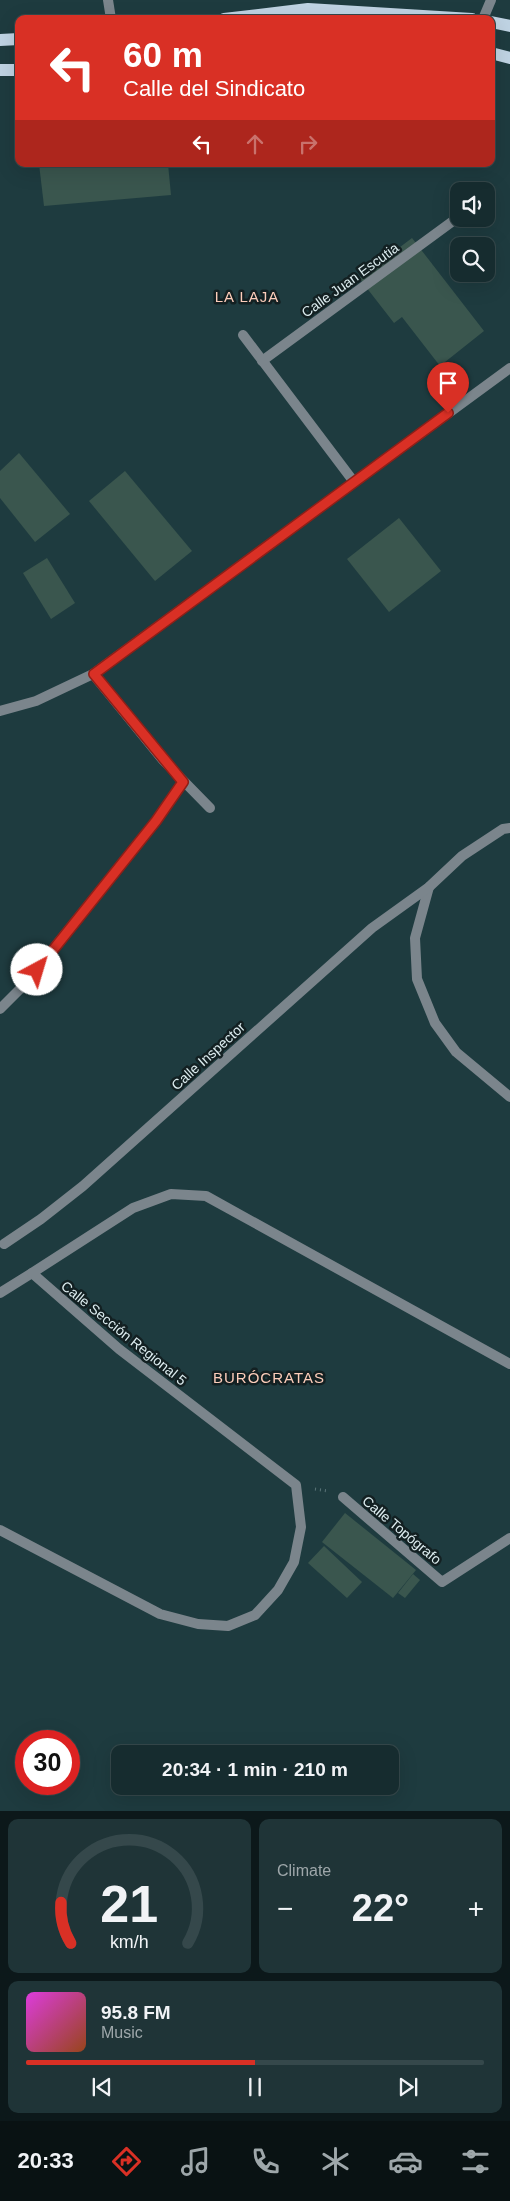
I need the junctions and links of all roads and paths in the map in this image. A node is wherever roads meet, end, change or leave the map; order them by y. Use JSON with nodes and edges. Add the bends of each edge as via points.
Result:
{"nodes":[{"id":1,"x":108,"y":0,"type":"edge"},
{"id":2,"x":491,"y":0,"type":"edge"},
{"id":3,"x":110,"y":15,"type":"edge"},
{"id":4,"x":258,"y":15,"type":"edge"},
{"id":5,"x":406,"y":15,"type":"edge"},
{"id":6,"x":485,"y":15,"type":"edge"},
{"id":7,"x":495,"y":23,"type":"edge"},
{"id":8,"x":510,"y":26,"type":"edge"},
{"id":9,"x":15,"y":39,"type":"edge"},
{"id":10,"x":0,"y":40,"type":"edge"},
{"id":11,"x":495,"y":54,"type":"edge"},
{"id":12,"x":510,"y":58,"type":"edge"},
{"id":13,"x":0,"y":70,"type":"edge"},
{"id":14,"x":15,"y":70,"type":"edge"},
{"id":15,"x":450,"y":223,"type":"edge"},
{"id":16,"x":243,"y":334,"type":"dead end"},
{"id":17,"x":262,"y":361,"type":"junction"},
{"id":18,"x":510,"y":368,"type":"edge"},
{"id":19,"x":354,"y":482,"type":"junction"},
{"id":20,"x":94,"y":674,"type":"junction"},
{"id":21,"x":0,"y":711,"type":"edge"},
{"id":22,"x":183,"y":782,"type":"junction"},
{"id":23,"x":210,"y":808,"type":"dead end"},
{"id":24,"x":510,"y":828,"type":"edge"},
{"id":25,"x":429,"y":887,"type":"junction"},
{"id":26,"x":0,"y":1009,"type":"edge"},
{"id":27,"x":510,"y":1097,"type":"edge"},
{"id":28,"x":4,"y":1244,"type":"dead end"},
{"id":29,"x":32,"y":1273,"type":"junction"},
{"id":30,"x":0,"y":1293,"type":"edge"},
{"id":31,"x":510,"y":1364,"type":"edge"},
{"id":32,"x":296,"y":1485,"type":"junction"},
{"id":33,"x":343,"y":1497,"type":"joint"},
{"id":34,"x":0,"y":1530,"type":"edge"},
{"id":35,"x":510,"y":1538,"type":"edge"}],
"edges":[{"from":1,"to":3,"type":"street"},
{"from":2,"to":6,"type":"street"},
{"from":4,"to":5,"type":"main road","via":[[308,9]]},
{"from":7,"to":8,"type":"main road"},
{"from":9,"to":10,"type":"main road"},
{"from":11,"to":12,"type":"main road"},
{"from":13,"to":14,"type":"main road"},
{"from":15,"to":17,"type":"street","name":"Calle Juan Escutia"},
{"from":16,"to":17,"type":"street"},
{"from":17,"to":19,"type":"street"},
{"from":18,"to":19,"type":"street"},
{"from":19,"to":20,"type":"street"},
{"from":20,"to":21,"type":"street","via":[[36,701]]},
{"from":20,"to":22,"type":"street"},
{"from":22,"to":23,"type":"street"},
{"from":22,"to":26,"type":"street","via":[[156,821],[25,984]]},
{"from":24,"to":25,"type":"street","via":[[503,829],[462,856]]},
{"from":25,"to":27,"type":"street","via":[[415,938],[418,979],[435,1023],[456,1052]]},
{"from":25,"to":28,"type":"street","name":"Calle Inspector","via":[[372,928],[83,1186],[41,1220]]},
{"from":29,"to":30,"type":"street"},
{"from":29,"to":31,"type":"street","via":[[132,1208],[171,1194],[206,1196]]},
{"from":29,"to":32,"type":"street","name":"Calle Sección Regional 5","via":[[119,1349]]},
{"from":32,"to":33,"type":"path","name":"Calle Topógrafo"},
{"from":32,"to":34,"type":"street","via":[[301,1527],[294,1562],[278,1590],[255,1615],[228,1626],[198,1624],[160,1614]]},
{"from":33,"to":35,"type":"street","name":"Calle Topógrafo","via":[[442,1582]]}]}
